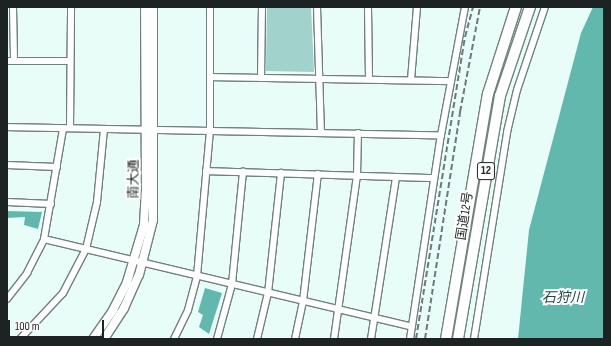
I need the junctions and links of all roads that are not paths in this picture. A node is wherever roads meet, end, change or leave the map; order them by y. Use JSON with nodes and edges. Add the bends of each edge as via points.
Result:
{"nodes":[{"id":1,"x":13,"y":7,"type":"edge"},
{"id":2,"x":70,"y":7,"type":"edge"},
{"id":3,"x":145,"y":7,"type":"edge"},
{"id":4,"x":154,"y":7,"type":"edge"},
{"id":5,"x":210,"y":7,"type":"edge"},
{"id":6,"x":262,"y":7,"type":"edge"},
{"id":7,"x":317,"y":7,"type":"edge"},
{"id":8,"x":368,"y":7,"type":"edge"},
{"id":9,"x":417,"y":7,"type":"edge"},
{"id":10,"x":465,"y":7,"type":"edge"},
{"id":11,"x":516,"y":7,"type":"edge"},
{"id":12,"x":530,"y":7,"type":"edge"},
{"id":13,"x":545,"y":7,"type":"edge"},
{"id":14,"x":10,"y":61,"type":"edge"},
{"id":15,"x":70,"y":61,"type":"junction"},
{"id":16,"x":210,"y":77,"type":"junction"},
{"id":17,"x":260,"y":78,"type":"junction"},
{"id":18,"x":319,"y":79,"type":"junction"},
{"id":19,"x":369,"y":79,"type":"junction"},
{"id":20,"x":411,"y":80,"type":"junction"},
{"id":21,"x":451,"y":81,"type":"junction"},
{"id":22,"x":7,"y":127,"type":"edge"},
{"id":23,"x":63,"y":128,"type":"junction"},
{"id":24,"x":70,"y":128,"type":"junction"},
{"id":25,"x":104,"y":128,"type":"junction"},
{"id":26,"x":150,"y":129,"type":"junction"},
{"id":27,"x":210,"y":129,"type":"junction"},
{"id":28,"x":321,"y":132,"type":"junction"},
{"id":29,"x":358,"y":133,"type":"junction"},
{"id":30,"x":441,"y":135,"type":"junction"},
{"id":31,"x":7,"y":165,"type":"edge"},
{"id":32,"x":57,"y":167,"type":"junction"},
{"id":33,"x":206,"y":171,"type":"junction"},
{"id":34,"x":243,"y":172,"type":"junction"},
{"id":35,"x":281,"y":173,"type":"junction"},
{"id":36,"x":318,"y":174,"type":"junction"},
{"id":37,"x":357,"y":176,"type":"junction"},
{"id":38,"x":396,"y":177,"type":"junction"},
{"id":39,"x":434,"y":178,"type":"junction"},
{"id":40,"x":7,"y":202,"type":"edge"},
{"id":41,"x":51,"y":204,"type":"junction"},
{"id":42,"x":44,"y":239,"type":"junction"},
{"id":43,"x":86,"y":249,"type":"junction"},
{"id":44,"x":139,"y":261,"type":"junction"},
{"id":45,"x":197,"y":276,"type":"junction"},
{"id":46,"x":232,"y":284,"type":"junction"},
{"id":47,"x":268,"y":293,"type":"junction"},
{"id":48,"x":7,"y":299,"type":"edge"},
{"id":49,"x":303,"y":302,"type":"junction"},
{"id":50,"x":339,"y":310,"type":"junction"},
{"id":51,"x":374,"y":318,"type":"junction"},
{"id":52,"x":412,"y":327,"type":"junction"},
{"id":53,"x":20,"y":339,"type":"edge"},
{"id":54,"x":93,"y":339,"type":"edge"},
{"id":55,"x":104,"y":339,"type":"edge"},
{"id":56,"x":174,"y":339,"type":"edge"},
{"id":57,"x":217,"y":339,"type":"edge"},
{"id":58,"x":257,"y":339,"type":"edge"},
{"id":59,"x":295,"y":339,"type":"edge"},
{"id":60,"x":334,"y":339,"type":"edge"},
{"id":61,"x":371,"y":339,"type":"edge"},
{"id":62,"x":410,"y":339,"type":"edge"},
{"id":63,"x":446,"y":339,"type":"edge"},
{"id":64,"x":458,"y":339,"type":"edge"},
{"id":65,"x":474,"y":339,"type":"edge"}],
"edges":[{"from":1,"to":14,"type":"street"},
{"from":2,"to":15,"type":"street"},
{"from":3,"to":26,"type":"street","name":"南大通"},
{"from":4,"to":26,"type":"street","name":"南大通"},
{"from":5,"to":16,"type":"street"},
{"from":6,"to":17,"type":"street"},
{"from":7,"to":18,"type":"street"},
{"from":8,"to":19,"type":"street"},
{"from":9,"to":20,"type":"street"},
{"from":10,"to":21,"type":"street"},
{"from":11,"to":63,"type":"highway","name":"国道12号","number":"12","via":[[488,94]]},
{"from":12,"to":64,"type":"highway","name":"国道12号","number":"12","via":[[500,96]]},
{"from":13,"to":65,"type":"street","via":[[517,90],[507,132]]},
{"from":14,"to":15,"type":"street"},
{"from":15,"to":24,"type":"street"},
{"from":16,"to":17,"type":"street"},
{"from":16,"to":27,"type":"street"},
{"from":17,"to":18,"type":"street"},
{"from":18,"to":19,"type":"street"},
{"from":18,"to":28,"type":"street"},
{"from":19,"to":20,"type":"street"},
{"from":20,"to":21,"type":"street"},
{"from":21,"to":30,"type":"street"},
{"from":22,"to":23,"type":"street"},
{"from":23,"to":24,"type":"street"},
{"from":23,"to":32,"type":"street"},
{"from":24,"to":25,"type":"street"},
{"from":25,"to":26,"type":"street"},
{"from":25,"to":43,"type":"street","via":[[97,202]]},
{"from":26,"to":27,"type":"street"},
{"from":26,"to":44,"type":"street","name":"南大通","via":[[154,212]]},
{"from":27,"to":28,"type":"street"},
{"from":27,"to":33,"type":"street"},
{"from":28,"to":29,"type":"street"},
{"from":29,"to":30,"type":"street"},
{"from":29,"to":37,"type":"street"},
{"from":30,"to":39,"type":"street"},
{"from":31,"to":32,"type":"street"},
{"from":32,"to":41,"type":"street"},
{"from":33,"to":34,"type":"street"},
{"from":33,"to":45,"type":"street"},
{"from":34,"to":35,"type":"street"},
{"from":34,"to":46,"type":"street"},
{"from":35,"to":36,"type":"street"},
{"from":35,"to":47,"type":"street"},
{"from":36,"to":37,"type":"street"},
{"from":36,"to":49,"type":"street"},
{"from":37,"to":38,"type":"street"},
{"from":37,"to":50,"type":"street"},
{"from":38,"to":39,"type":"street"},
{"from":38,"to":51,"type":"street"},
{"from":39,"to":52,"type":"street"},
{"from":40,"to":41,"type":"street"},
{"from":41,"to":42,"type":"street"},
{"from":42,"to":43,"type":"street"},
{"from":42,"to":48,"type":"street","via":[[27,273]]},
{"from":43,"to":44,"type":"street"},
{"from":43,"to":53,"type":"street","via":[[63,292]]},
{"from":44,"to":45,"type":"street"},
{"from":44,"to":54,"type":"street","name":"南大通","via":[[121,296]]},
{"from":44,"to":55,"type":"street","name":"南大通","via":[[129,299]]},
{"from":45,"to":46,"type":"street"},
{"from":45,"to":56,"type":"street","via":[[188,310]]},
{"from":46,"to":47,"type":"street"},
{"from":46,"to":57,"type":"street"},
{"from":47,"to":49,"type":"street"},
{"from":47,"to":58,"type":"street"},
{"from":49,"to":50,"type":"street"},
{"from":49,"to":59,"type":"street"},
{"from":50,"to":51,"type":"street"},
{"from":50,"to":60,"type":"street"},
{"from":51,"to":52,"type":"street"},
{"from":51,"to":61,"type":"street"},
{"from":52,"to":62,"type":"street"}]}
